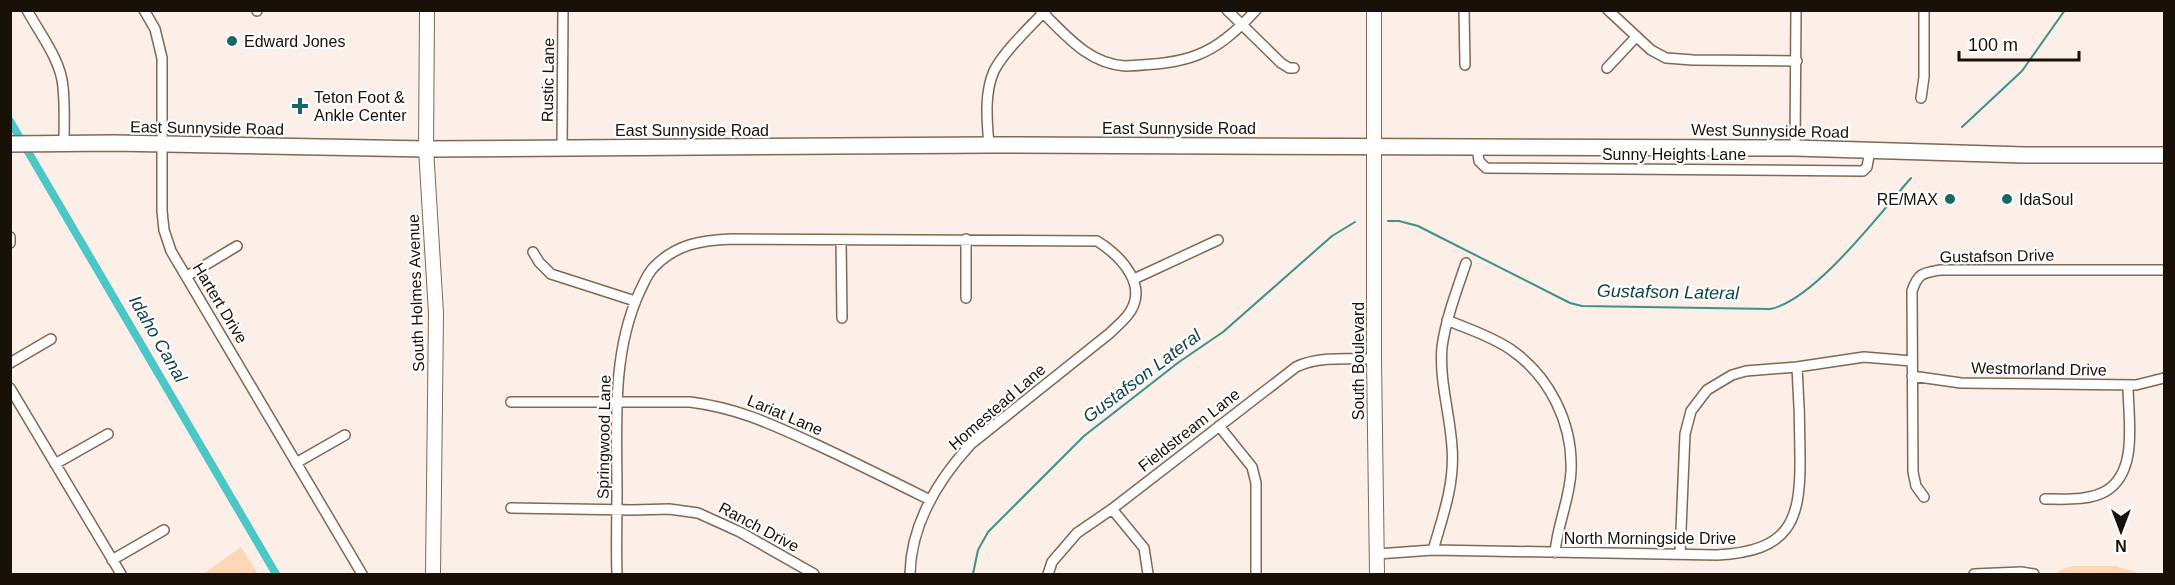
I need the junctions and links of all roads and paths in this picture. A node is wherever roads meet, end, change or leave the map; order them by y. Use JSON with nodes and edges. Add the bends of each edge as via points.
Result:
{"nodes":[{"id":1,"x":27,"y":10,"type":"edge"},
{"id":2,"x":144,"y":10,"type":"edge"},
{"id":3,"x":427,"y":10,"type":"edge"},
{"id":4,"x":563,"y":10,"type":"edge"},
{"id":5,"x":1227,"y":10,"type":"edge"},
{"id":6,"x":1256,"y":10,"type":"edge"},
{"id":7,"x":1374,"y":10,"type":"edge"},
{"id":8,"x":1464,"y":10,"type":"edge"},
{"id":9,"x":1608,"y":10,"type":"edge"},
{"id":10,"x":1796,"y":10,"type":"edge"},
{"id":11,"x":1924,"y":10,"type":"edge"},
{"id":12,"x":1043,"y":12,"type":"edge"},
{"id":13,"x":1241,"y":26,"type":"junction"},
{"id":14,"x":1636,"y":37,"type":"junction"},
{"id":15,"x":1797,"y":61,"type":"junction"},
{"id":16,"x":1466,"y":65,"type":"dead end"},
{"id":17,"x":1294,"y":68,"type":"dead end"},
{"id":18,"x":1607,"y":68,"type":"dead end"},
{"id":19,"x":1920,"y":98,"type":"dead end"},
{"id":20,"x":10,"y":144,"type":"edge"},
{"id":21,"x":64,"y":144,"type":"junction"},
{"id":22,"x":162,"y":144,"type":"junction"},
{"id":23,"x":988,"y":145,"type":"junction"},
{"id":24,"x":1477,"y":147,"type":"junction"},
{"id":25,"x":1374,"y":148,"type":"junction"},
{"id":26,"x":1796,"y":148,"type":"junction"},
{"id":27,"x":426,"y":149,"type":"junction"},
{"id":28,"x":562,"y":149,"type":"junction"},
{"id":29,"x":1870,"y":150,"type":"junction"},
{"id":30,"x":2164,"y":154,"type":"edge"},
{"id":31,"x":10,"y":237,"type":"edge"},
{"id":32,"x":966,"y":239,"type":"junction"},
{"id":33,"x":841,"y":240,"type":"junction"},
{"id":34,"x":1218,"y":240,"type":"dead end"},
{"id":35,"x":10,"y":243,"type":"edge"},
{"id":36,"x":237,"y":246,"type":"dead end"},
{"id":37,"x":533,"y":252,"type":"dead end"},
{"id":38,"x":1466,"y":263,"type":"dead end"},
{"id":39,"x":2164,"y":270,"type":"edge"},
{"id":40,"x":187,"y":276,"type":"junction"},
{"id":41,"x":1135,"y":282,"type":"junction"},
{"id":42,"x":966,"y":298,"type":"dead end"},
{"id":43,"x":635,"y":302,"type":"junction"},
{"id":44,"x":842,"y":318,"type":"dead end"},
{"id":45,"x":1447,"y":320,"type":"junction"},
{"id":46,"x":51,"y":339,"type":"dead end"},
{"id":47,"x":1374,"y":358,"type":"junction"},
{"id":48,"x":1912,"y":361,"type":"junction"},
{"id":49,"x":10,"y":363,"type":"edge"},
{"id":50,"x":1797,"y":367,"type":"junction"},
{"id":51,"x":1912,"y":376,"type":"junction"},
{"id":52,"x":2164,"y":378,"type":"edge"},
{"id":53,"x":2128,"y":385,"type":"junction"},
{"id":54,"x":10,"y":388,"type":"edge"},
{"id":55,"x":617,"y":401,"type":"junction"},
{"id":56,"x":511,"y":402,"type":"dead end"},
{"id":57,"x":1219,"y":426,"type":"junction"},
{"id":58,"x":108,"y":434,"type":"dead end"},
{"id":59,"x":345,"y":435,"type":"dead end"},
{"id":60,"x":296,"y":463,"type":"junction"},
{"id":61,"x":55,"y":464,"type":"junction"},
{"id":62,"x":1924,"y":497,"type":"dead end"},
{"id":63,"x":2045,"y":499,"type":"dead end"},
{"id":64,"x":930,"y":500,"type":"junction"},
{"id":65,"x":511,"y":508,"type":"dead end"},
{"id":66,"x":617,"y":509,"type":"junction"},
{"id":67,"x":1112,"y":509,"type":"junction"},
{"id":68,"x":164,"y":530,"type":"dead end"},
{"id":69,"x":1433,"y":550,"type":"junction"},
{"id":70,"x":1555,"y":553,"type":"junction"},
{"id":71,"x":1377,"y":554,"type":"junction"},
{"id":72,"x":1680,"y":554,"type":"junction"},
{"id":73,"x":112,"y":560,"type":"junction"},
{"id":74,"x":121,"y":574,"type":"edge"},
{"id":75,"x":362,"y":574,"type":"edge"},
{"id":76,"x":433,"y":574,"type":"edge"},
{"id":77,"x":617,"y":574,"type":"edge"},
{"id":78,"x":814,"y":574,"type":"edge"},
{"id":79,"x":910,"y":574,"type":"edge"},
{"id":80,"x":1048,"y":574,"type":"edge"},
{"id":81,"x":1148,"y":574,"type":"edge"},
{"id":82,"x":1256,"y":574,"type":"edge"},
{"id":83,"x":1377,"y":574,"type":"edge"},
{"id":84,"x":1974,"y":574,"type":"edge"},
{"id":85,"x":2034,"y":574,"type":"edge"}],
"edges":[{"from":1,"to":21,"type":"street","via":[[60,73]]},
{"from":2,"to":22,"type":"street","name":"Hartert Drive","via":[[155,29],[162,58]]},
{"from":3,"to":27,"type":"street","name":"South Holmes Avenue"},
{"from":4,"to":28,"type":"street","name":"Rustic Lane"},
{"from":5,"to":13,"type":"street"},
{"from":6,"to":13,"type":"street"},
{"from":7,"to":25,"type":"street","name":"South Boulevard"},
{"from":8,"to":16,"type":"street"},
{"from":9,"to":14,"type":"street"},
{"from":10,"to":15,"type":"street"},
{"from":11,"to":19,"type":"street","via":[[1924,77]]},
{"from":12,"to":13,"type":"street","via":[[1082,51],[1115,66],[1190,59],[1216,47]]},
{"from":12,"to":23,"type":"street","via":[[994,71],[989,90]]},
{"from":13,"to":17,"type":"street","via":[[1281,63]]},
{"from":14,"to":15,"type":"street","via":[[1666,58]]},
{"from":14,"to":18,"type":"street"},
{"from":15,"to":26,"type":"street"},
{"from":20,"to":21,"type":"main road","name":"East Sunnyside Road"},
{"from":21,"to":22,"type":"main road","name":"East Sunnyside Road"},
{"from":22,"to":27,"type":"main road","name":"East Sunnyside Road"},
{"from":22,"to":40,"type":"street","name":"Hartert Drive","via":[[164,230],[171,251]]},
{"from":23,"to":25,"type":"main road","name":"East Sunnyside Road"},
{"from":23,"to":28,"type":"main road","name":"East Sunnyside Road"},
{"from":24,"to":25,"type":"main road","name":"West Sunnyside Road"},
{"from":24,"to":26,"type":"main road","name":"West Sunnyside Road"},
{"from":24,"to":29,"type":"street","name":"Sunny Heights Lane","via":[[1479,161],[1486,168],[1851,171],[1867,167]]},
{"from":25,"to":47,"type":"street","name":"South Boulevard"},
{"from":26,"to":29,"type":"main road","name":"West Sunnyside Road"},
{"from":27,"to":28,"type":"main road","name":"East Sunnyside Road"},
{"from":27,"to":76,"type":"street","name":"South Holmes Avenue","via":[[435,313]]},
{"from":29,"to":30,"type":"main road","name":"West Sunnyside Road"},
{"from":31,"to":35,"type":"street"},
{"from":32,"to":33,"type":"street","name":"Springwood Lane"},
{"from":32,"to":41,"type":"street","name":"Springwood Lane","via":[[1097,241],[1113,252]]},
{"from":32,"to":42,"type":"street"},
{"from":33,"to":43,"type":"street","name":"Springwood Lane","via":[[732,239],[689,244],[671,252],[652,269]]},
{"from":33,"to":44,"type":"street"},
{"from":34,"to":41,"type":"street"},
{"from":36,"to":40,"type":"street"},
{"from":37,"to":43,"type":"street","via":[[551,274]]},
{"from":38,"to":45,"type":"street"},
{"from":39,"to":48,"type":"street","name":"Gustafson Drive","via":[[1923,273],[1912,291]]},
{"from":40,"to":60,"type":"street","name":"Hartert Drive"},
{"from":41,"to":64,"type":"street","name":"Homestead Lane","via":[[1135,300],[1128,315],[971,444]]},
{"from":43,"to":55,"type":"street","name":"Springwood Lane"},
{"from":45,"to":69,"type":"street","via":[[1442,371],[1452,466],[1449,494]]},
{"from":45,"to":70,"type":"street","via":[[1493,339],[1526,361],[1565,419],[1571,472]]},
{"from":46,"to":49,"type":"street"},
{"from":47,"to":57,"type":"street","name":"Fieldstream Lane","via":[[1306,362]]},
{"from":47,"to":71,"type":"street","name":"South Boulevard"},
{"from":48,"to":50,"type":"street","via":[[1864,357]]},
{"from":48,"to":51,"type":"street"},
{"from":50,"to":72,"type":"street","via":[[1732,375],[1697,401],[1685,434]]},
{"from":50,"to":72,"type":"street","name":"North Morningside Drive","via":[[1801,487],[1793,520],[1780,536],[1751,551]]},
{"from":51,"to":53,"type":"street","name":"Westmorland Drive","via":[[1961,383]]},
{"from":51,"to":62,"type":"street","via":[[1913,472]]},
{"from":52,"to":53,"type":"street","name":"Westmorland Drive"},
{"from":53,"to":63,"type":"street","via":[[2129,458],[2113,486],[2105,492],[2077,498]]},
{"from":54,"to":61,"type":"street"},
{"from":55,"to":56,"type":"street","name":"Lariat Lane"},
{"from":55,"to":64,"type":"street","name":"Lariat Lane","via":[[690,402],[737,411]]},
{"from":55,"to":66,"type":"street","name":"Springwood Lane"},
{"from":57,"to":67,"type":"street","name":"Fieldstream Lane"},
{"from":57,"to":82,"type":"street","via":[[1254,470]]},
{"from":58,"to":61,"type":"street"},
{"from":59,"to":60,"type":"street"},
{"from":60,"to":75,"type":"street","name":"Hartert Drive"},
{"from":61,"to":73,"type":"street"},
{"from":64,"to":79,"type":"street","name":"Homestead Lane","via":[[916,533]]},
{"from":65,"to":66,"type":"street","name":"Ranch Drive"},
{"from":66,"to":77,"type":"street","name":"Springwood Lane"},
{"from":66,"to":78,"type":"street","name":"Ranch Drive","via":[[698,513]]},
{"from":67,"to":80,"type":"street","name":"Fieldstream Lane","via":[[1068,541]]},
{"from":67,"to":81,"type":"street","via":[[1144,548]]},
{"from":68,"to":73,"type":"street"},
{"from":69,"to":70,"type":"street","name":"North Morningside Drive"},
{"from":69,"to":71,"type":"street","name":"North Morningside Drive"},
{"from":70,"to":72,"type":"street","name":"North Morningside Drive"},
{"from":71,"to":83,"type":"street","name":"South Boulevard"},
{"from":73,"to":74,"type":"street"},
{"from":84,"to":85,"type":"street"}]}
